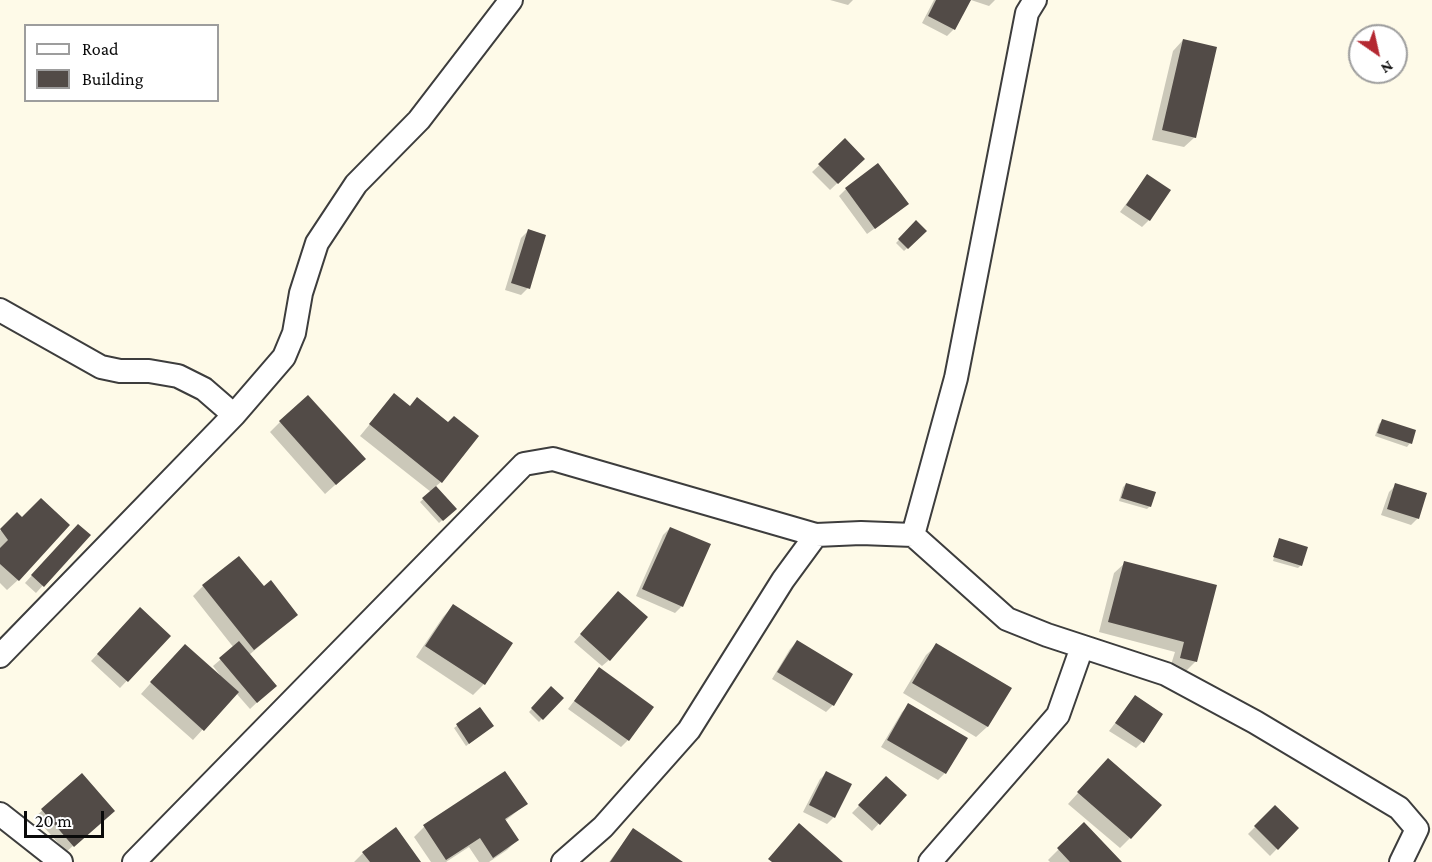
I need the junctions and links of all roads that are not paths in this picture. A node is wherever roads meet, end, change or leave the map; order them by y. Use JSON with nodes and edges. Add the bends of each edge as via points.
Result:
{"nodes":[{"id":1,"x":512,"y":0,"type":"edge"},
{"id":2,"x":1035,"y":0,"type":"edge"},
{"id":3,"x":0,"y":310,"type":"edge"},
{"id":4,"x":234,"y":416,"type":"junction"},
{"id":5,"x":816,"y":535,"type":"junction"},
{"id":6,"x":913,"y":535,"type":"junction"},
{"id":7,"x":1083,"y":647,"type":"junction"},
{"id":8,"x":0,"y":656,"type":"edge"},
{"id":9,"x":0,"y":814,"type":"edge"},
{"id":10,"x":61,"y":862,"type":"edge"},
{"id":11,"x":134,"y":862,"type":"edge"},
{"id":12,"x":563,"y":862,"type":"edge"},
{"id":13,"x":930,"y":862,"type":"edge"},
{"id":14,"x":1401,"y":862,"type":"edge"}],
"edges":[{"from":1,"to":4,"type":"street","via":[[419,120],[356,184],[317,243],[284,357]]},
{"from":2,"to":6,"type":"street","via":[[1027,13],[956,378]]},
{"from":3,"to":4,"type":"street","via":[[101,367],[178,376],[204,389]]},
{"from":4,"to":8,"type":"street"},
{"from":5,"to":6,"type":"street"},
{"from":5,"to":11,"type":"street","via":[[553,459],[524,464]]},
{"from":5,"to":12,"type":"street","via":[[783,580],[689,730],[603,827]]},
{"from":6,"to":7,"type":"street","via":[[1007,619]]},
{"from":7,"to":13,"type":"street","via":[[1058,715]]},
{"from":7,"to":14,"type":"street","via":[[1166,674],[1399,808],[1417,829]]},
{"from":9,"to":10,"type":"street"}]}
